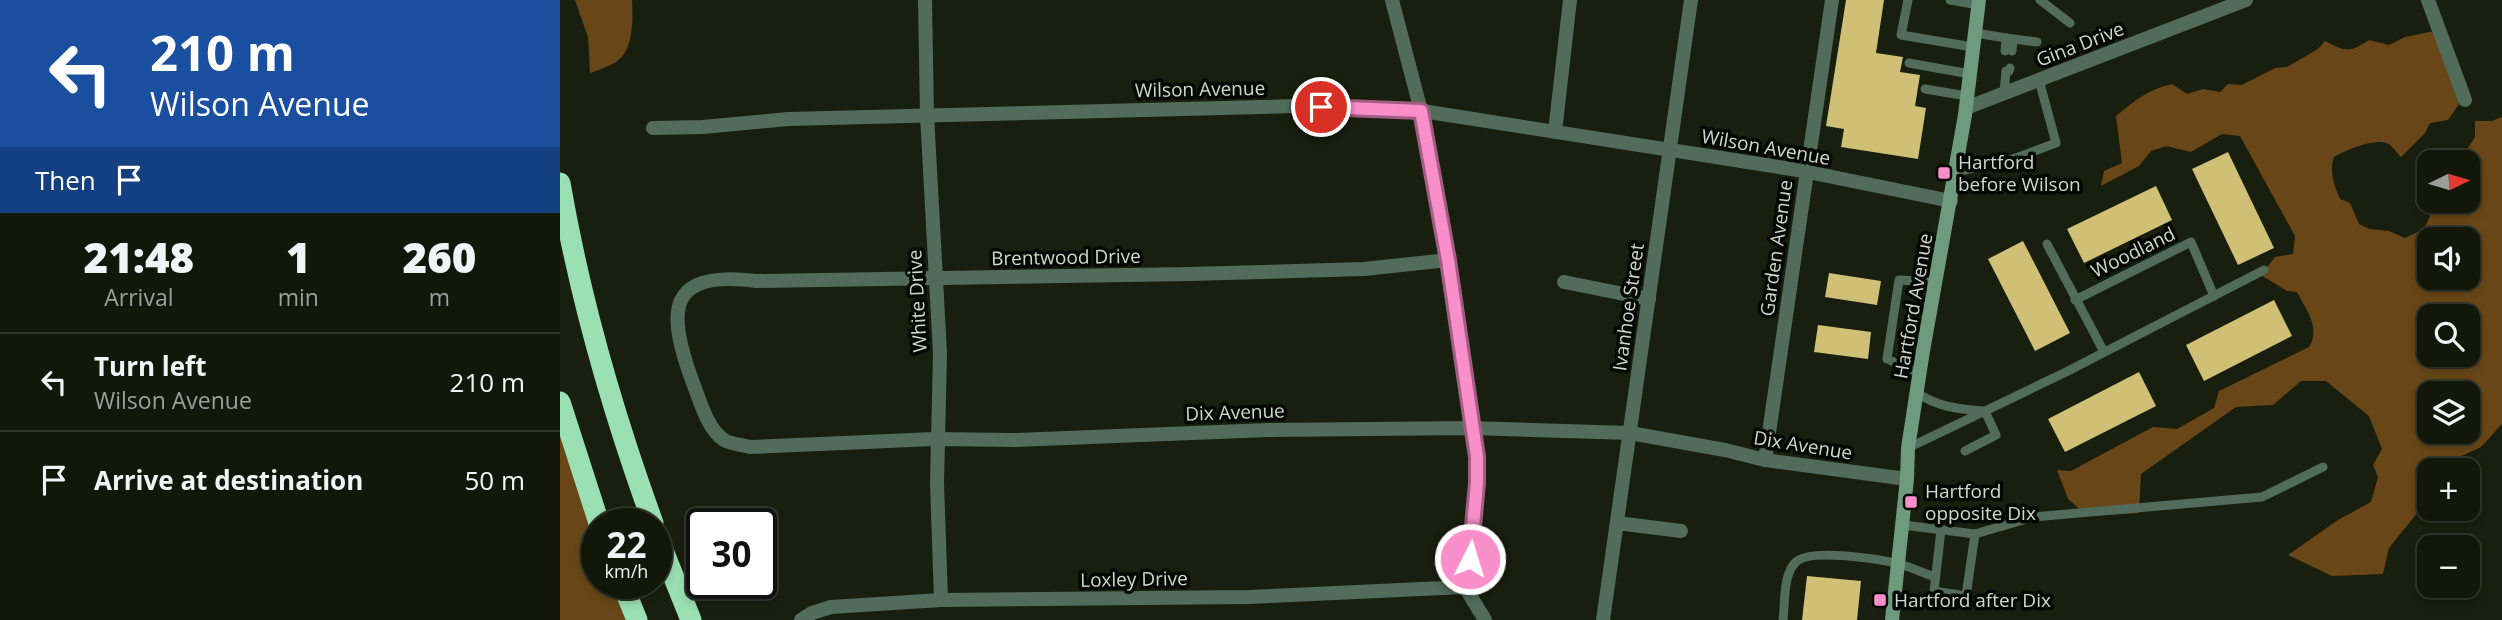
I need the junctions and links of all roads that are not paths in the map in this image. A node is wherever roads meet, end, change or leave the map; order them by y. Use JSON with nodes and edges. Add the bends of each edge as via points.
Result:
{"nodes":[{"id":1,"x":925,"y":0,"type":"edge"},
{"id":2,"x":1392,"y":0,"type":"edge"},
{"id":3,"x":1570,"y":0,"type":"edge"},
{"id":4,"x":1691,"y":0,"type":"edge"},
{"id":5,"x":1832,"y":0,"type":"edge"},
{"id":6,"x":1908,"y":0,"type":"edge"},
{"id":7,"x":1950,"y":0,"type":"edge"},
{"id":8,"x":2040,"y":0,"type":"edge"},
{"id":9,"x":2246,"y":0,"type":"edge"},
{"id":10,"x":2428,"y":0,"type":"edge"},
{"id":11,"x":1979,"y":2,"type":"edge"},
{"id":12,"x":2070,"y":23,"type":"dead end"},
{"id":13,"x":2010,"y":38,"type":"junction"},
{"id":14,"x":1974,"y":40,"type":"junction"},
{"id":15,"x":2037,"y":42,"type":"dead end"},
{"id":16,"x":2008,"y":51,"type":"dead end"},
{"id":17,"x":1909,"y":63,"type":"dead end"},
{"id":18,"x":2006,"y":68,"type":"dead end"},
{"id":19,"x":1970,"y":74,"type":"junction"},
{"id":20,"x":2039,"y":80,"type":"junction"},
{"id":21,"x":1925,"y":89,"type":"dead end"},
{"id":22,"x":2004,"y":93,"type":"junction"},
{"id":23,"x":2465,"y":100,"type":"dead end"},
{"id":24,"x":1967,"y":102,"type":"junction"},
{"id":25,"x":1421,"y":111,"type":"junction"},
{"id":26,"x":927,"y":115,"type":"junction"},
{"id":27,"x":653,"y":128,"type":"dead end"},
{"id":28,"x":1555,"y":132,"type":"junction"},
{"id":29,"x":1670,"y":150,"type":"junction"},
{"id":30,"x":1806,"y":172,"type":"junction"},
{"id":31,"x":1955,"y":172,"type":"junction"},
{"id":32,"x":560,"y":183,"type":"edge"},
{"id":33,"x":1951,"y":201,"type":"junction"},
{"id":34,"x":2047,"y":244,"type":"dead end"},
{"id":35,"x":1448,"y":260,"type":"junction"},
{"id":36,"x":2264,"y":270,"type":"dead end"},
{"id":37,"x":935,"y":278,"type":"junction"},
{"id":38,"x":1564,"y":282,"type":"dead end"},
{"id":39,"x":1936,"y":282,"type":"junction"},
{"id":40,"x":686,"y":290,"type":"joint"},
{"id":41,"x":2214,"y":296,"type":"junction"},
{"id":42,"x":1649,"y":299,"type":"junction"},
{"id":43,"x":2076,"y":300,"type":"junction"},
{"id":44,"x":2104,"y":352,"type":"junction"},
{"id":45,"x":1919,"y":373,"type":"junction"},
{"id":46,"x":1917,"y":393,"type":"junction"},
{"id":47,"x":560,"y":402,"type":"edge"},
{"id":48,"x":1985,"y":411,"type":"junction"},
{"id":49,"x":1471,"y":428,"type":"junction"},
{"id":50,"x":1630,"y":433,"type":"junction"},
{"id":51,"x":940,"y":439,"type":"junction"},
{"id":52,"x":1908,"y":448,"type":"junction"},
{"id":53,"x":1965,"y":451,"type":"dead end"},
{"id":54,"x":1765,"y":460,"type":"junction"},
{"id":55,"x":2323,"y":467,"type":"dead end"},
{"id":56,"x":1907,"y":479,"type":"junction"},
{"id":57,"x":594,"y":508,"type":"edge"},
{"id":58,"x":648,"y":508,"type":"edge"},
{"id":59,"x":1617,"y":523,"type":"junction"},
{"id":60,"x":1903,"y":525,"type":"junction"},
{"id":61,"x":1941,"y":530,"type":"junction"},
{"id":62,"x":1681,"y":531,"type":"dead end"},
{"id":63,"x":1975,"y":534,"type":"junction"},
{"id":64,"x":1899,"y":564,"type":"junction"},
{"id":65,"x":672,"y":573,"type":"edge"},
{"id":66,"x":1935,"y":577,"type":"junction"},
{"id":67,"x":1465,"y":587,"type":"junction"},
{"id":68,"x":628,"y":599,"type":"edge"},
{"id":69,"x":941,"y":600,"type":"junction"},
{"id":70,"x":803,"y":618,"type":"edge"},
{"id":71,"x":637,"y":620,"type":"edge"},
{"id":72,"x":691,"y":620,"type":"edge"},
{"id":73,"x":1485,"y":620,"type":"edge"},
{"id":74,"x":1603,"y":620,"type":"edge"},
{"id":75,"x":1783,"y":620,"type":"edge"},
{"id":76,"x":1892,"y":620,"type":"edge"}],
"edges":[{"from":1,"to":26,"type":"street","name":"White Drive"},
{"from":2,"to":25,"type":"street"},
{"from":3,"to":28,"type":"street"},
{"from":4,"to":29,"type":"street","name":"Ivanhoe Street"},
{"from":5,"to":30,"type":"street","name":"Garden Avenue"},
{"from":6,"to":14,"type":"lane","via":[[1901,35]]},
{"from":7,"to":11,"type":"lane"},
{"from":8,"to":12,"type":"lane"},
{"from":9,"to":20,"type":"street","name":"Gina Drive"},
{"from":10,"to":23,"type":"street"},
{"from":11,"to":14,"type":"main road","name":"Hartford Avenue"},
{"from":13,"to":14,"type":"lane"},
{"from":13,"to":15,"type":"lane"},
{"from":13,"to":16,"type":"lane"},
{"from":14,"to":19,"type":"main road","name":"Hartford Avenue"},
{"from":17,"to":19,"type":"lane"},
{"from":18,"to":22,"type":"lane"},
{"from":19,"to":24,"type":"main road","name":"Hartford Avenue"},
{"from":20,"to":22,"type":"street","name":"Gina Drive"},
{"from":20,"to":31,"type":"lane","via":[[2056,143],[2013,159]]},
{"from":21,"to":24,"type":"lane"},
{"from":22,"to":24,"type":"street","name":"Gina Drive"},
{"from":24,"to":31,"type":"main road","name":"Hartford Avenue"},
{"from":25,"to":26,"type":"street","name":"Wilson Avenue","via":[[1298,106]]},
{"from":25,"to":28,"type":"street","name":"Wilson Avenue"},
{"from":25,"to":35,"type":"street"},
{"from":26,"to":27,"type":"street","name":"Wilson Avenue"},
{"from":26,"to":37,"type":"street","name":"White Drive"},
{"from":28,"to":29,"type":"street","name":"Wilson Avenue"},
{"from":29,"to":30,"type":"street","name":"Wilson Avenue"},
{"from":29,"to":42,"type":"street","name":"Ivanhoe Street"},
{"from":30,"to":33,"type":"street","name":"Wilson Avenue"},
{"from":30,"to":54,"type":"street","name":"Garden Avenue"},
{"from":31,"to":33,"type":"main road","name":"Hartford Avenue"},
{"from":32,"to":58,"type":"highway","via":[[597,348]]},
{"from":33,"to":39,"type":"main road","name":"Hartford Avenue"},
{"from":34,"to":43,"type":"lane","name":"Woodland"},
{"from":35,"to":37,"type":"street","name":"Brentwood Drive","via":[[1364,269]]},
{"from":35,"to":49,"type":"street"},
{"from":36,"to":41,"type":"lane"},
{"from":37,"to":40,"type":"street","name":"Brentwood Drive","via":[[731,278],[708,280]]},
{"from":37,"to":51,"type":"street","name":"White Drive"},
{"from":38,"to":42,"type":"street"},
{"from":39,"to":45,"type":"main road","name":"Hartford Avenue"},
{"from":39,"to":45,"type":"lane","via":[[1899,280],[1886,359]]},
{"from":40,"to":51,"type":"street","name":"Dix Avenue","via":[[677,318],[682,354],[711,424],[725,441],[750,447]]},
{"from":41,"to":43,"type":"lane","name":"Woodland","via":[[2191,242]]},
{"from":41,"to":44,"type":"lane"},
{"from":42,"to":50,"type":"street","name":"Ivanhoe Street"},
{"from":43,"to":44,"type":"lane","name":"Woodland"},
{"from":44,"to":48,"type":"lane"},
{"from":45,"to":46,"type":"main road","name":"Hartford Avenue"},
{"from":46,"to":48,"type":"lane","via":[[1951,409]]},
{"from":46,"to":52,"type":"main road","name":"Hartford Avenue"},
{"from":47,"to":57,"type":"highway"},
{"from":48,"to":52,"type":"lane"},
{"from":48,"to":53,"type":"lane","via":[[1996,435]]},
{"from":49,"to":50,"type":"street","name":"Dix Avenue"},
{"from":49,"to":51,"type":"street","name":"Dix Avenue"},
{"from":49,"to":67,"type":"street","via":[[1477,483]]},
{"from":50,"to":54,"type":"street","name":"Dix Avenue"},
{"from":50,"to":59,"type":"street","name":"Ivanhoe Street"},
{"from":51,"to":69,"type":"street","name":"White Drive"},
{"from":52,"to":56,"type":"main road","name":"Hartford Avenue"},
{"from":54,"to":56,"type":"street","name":"Dix Avenue"},
{"from":55,"to":63,"type":"lane","via":[[2262,498],[2033,517]]},
{"from":56,"to":60,"type":"main road","name":"Hartford Avenue"},
{"from":59,"to":62,"type":"street"},
{"from":59,"to":74,"type":"street","name":"Ivanhoe Street"},
{"from":60,"to":61,"type":"lane"},
{"from":60,"to":64,"type":"main road","name":"Hartford Avenue"},
{"from":61,"to":63,"type":"lane"},
{"from":61,"to":66,"type":"lane"},
{"from":63,"to":66,"type":"lane","via":[[1966,596],[1934,591]]},
{"from":64,"to":66,"type":"lane"},
{"from":64,"to":75,"type":"lane","via":[[1840,556],[1801,558],[1789,575]]},
{"from":64,"to":76,"type":"main road","name":"Hartford Avenue"},
{"from":65,"to":72,"type":"highway"},
{"from":67,"to":69,"type":"street","name":"Loxley Drive","via":[[1249,597]]},
{"from":67,"to":73,"type":"street"},
{"from":68,"to":71,"type":"highway"},
{"from":69,"to":70,"type":"street","name":"Loxley Drive","via":[[831,607]]}]}
